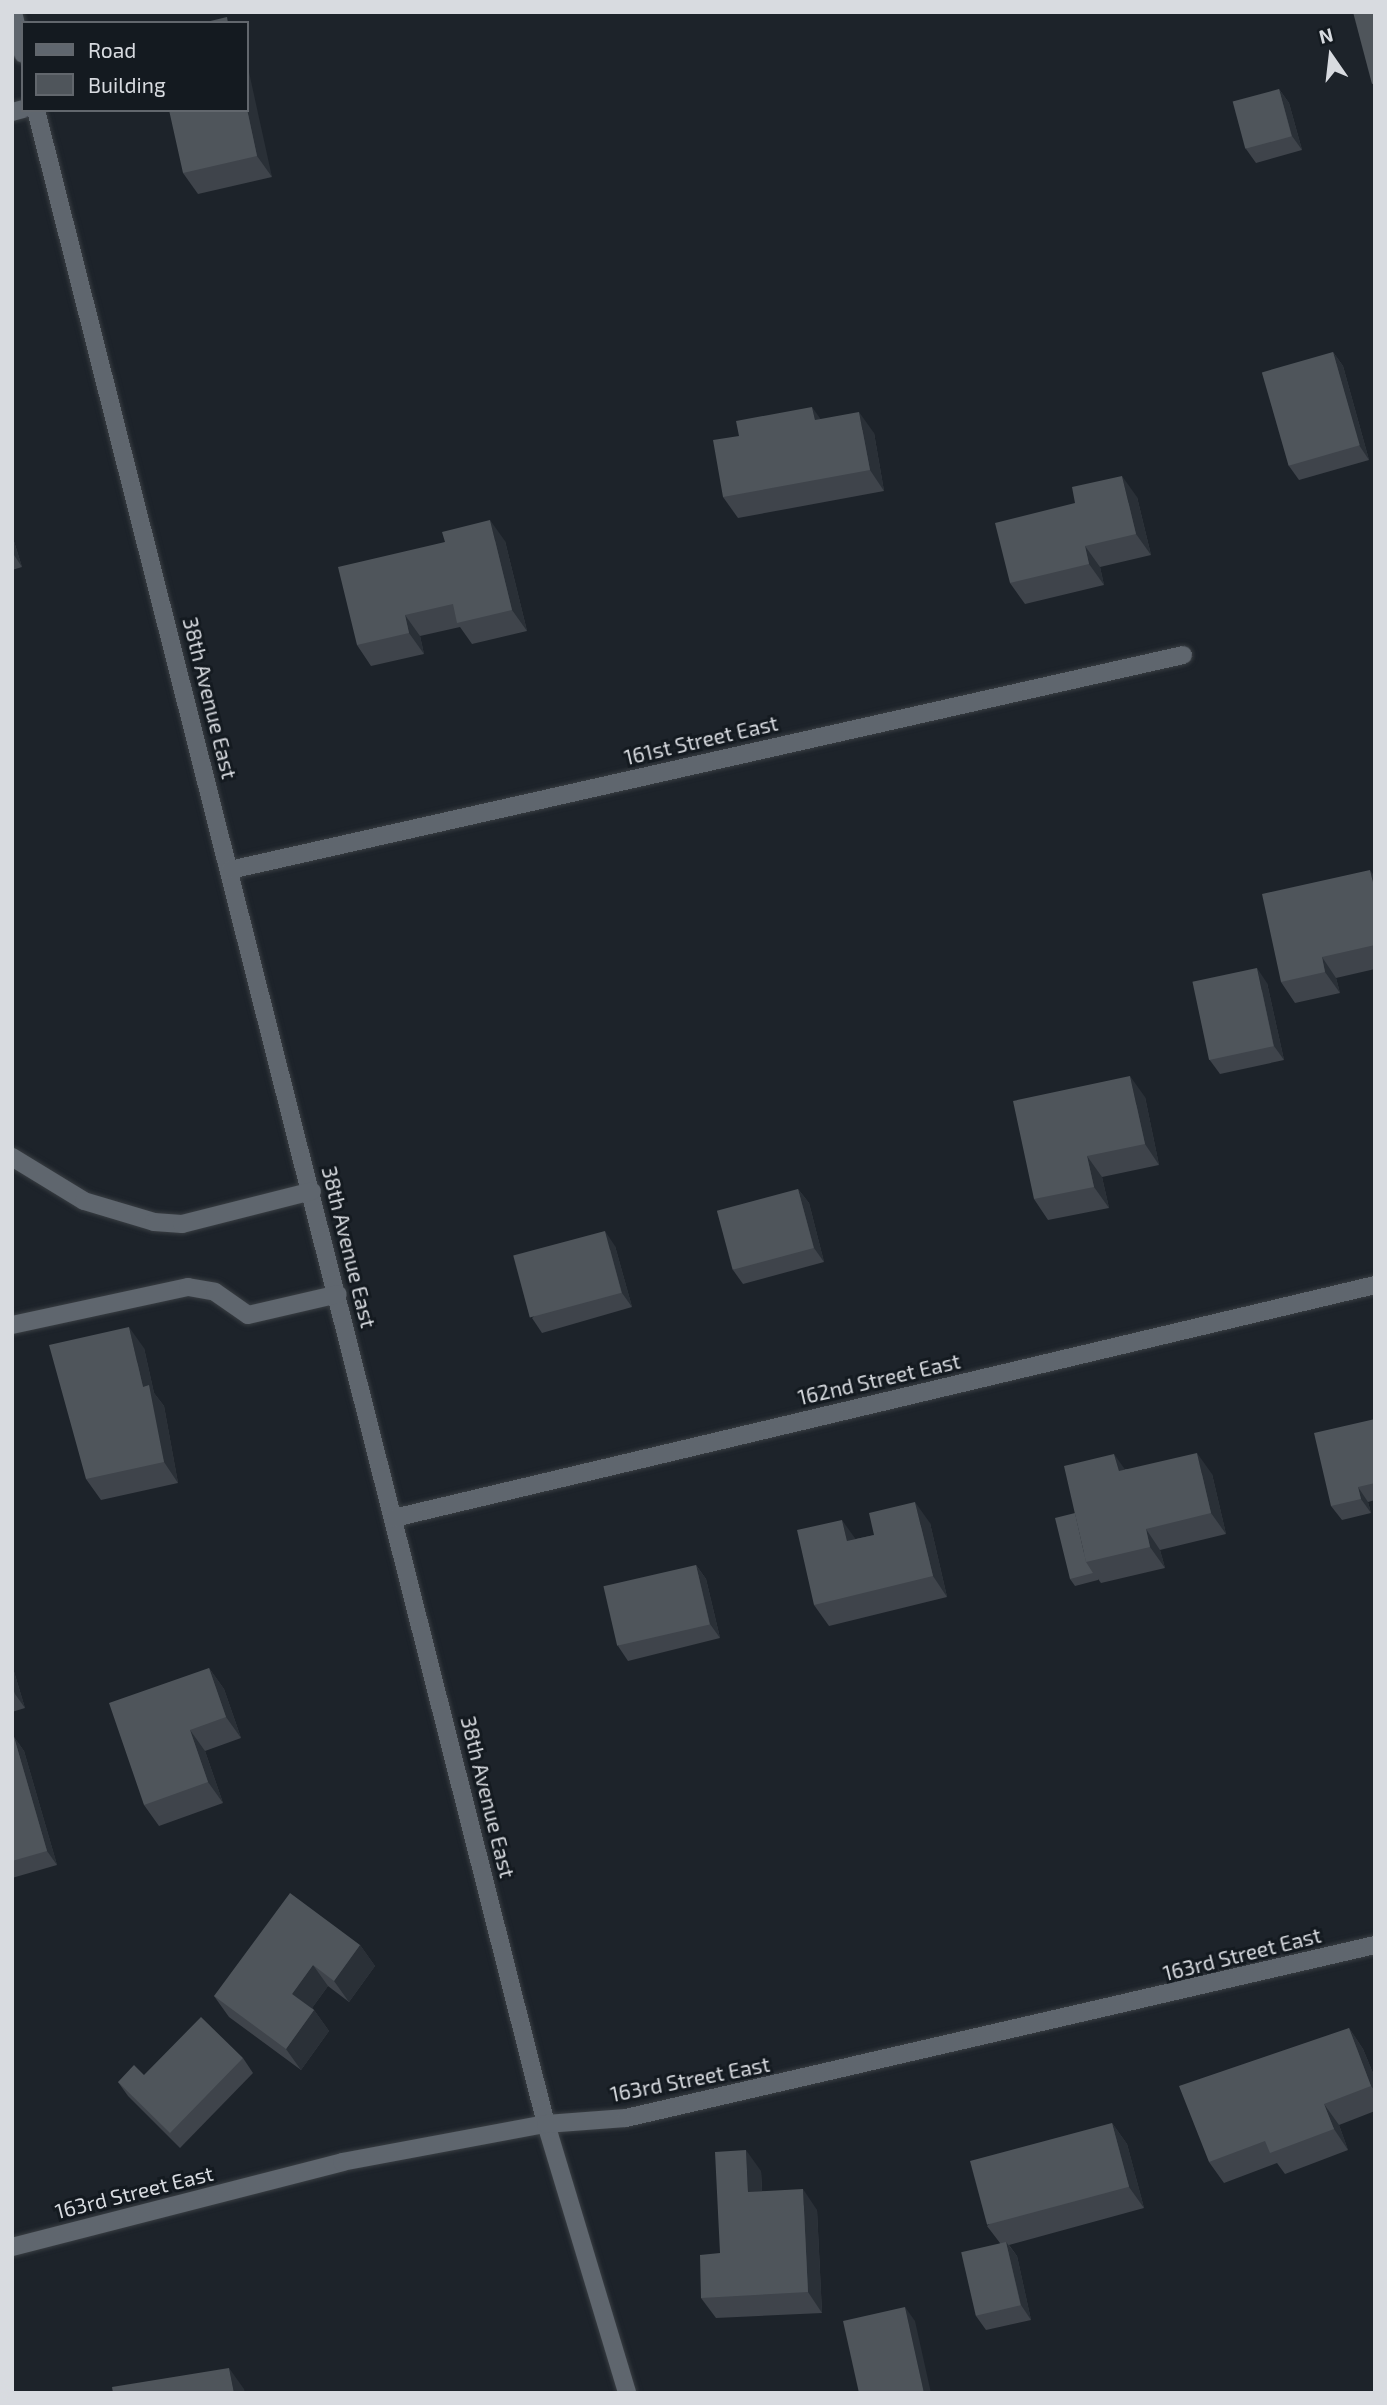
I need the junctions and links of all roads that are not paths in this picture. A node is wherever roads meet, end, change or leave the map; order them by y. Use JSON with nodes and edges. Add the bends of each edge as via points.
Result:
{"nodes":[{"id":1,"x":13,"y":12,"type":"edge"},
{"id":2,"x":21,"y":46,"type":"edge"},
{"id":3,"x":37,"y":112,"type":"edge"},
{"id":4,"x":1183,"y":655,"type":"dead end"},
{"id":5,"x":230,"y":870,"type":"junction"},
{"id":6,"x":12,"y":1157,"type":"edge"},
{"id":7,"x":312,"y":1191,"type":"junction"},
{"id":8,"x":1375,"y":1285,"type":"edge"},
{"id":9,"x":338,"y":1294,"type":"junction"},
{"id":10,"x":12,"y":1325,"type":"edge"},
{"id":11,"x":394,"y":1518,"type":"junction"},
{"id":12,"x":1375,"y":1945,"type":"edge"},
{"id":13,"x":546,"y":2123,"type":"junction"},
{"id":14,"x":12,"y":2247,"type":"edge"},
{"id":15,"x":627,"y":2393,"type":"edge"}],
"edges":[{"from":1,"to":2,"type":"street"},
{"from":3,"to":5,"type":"street","name":"38th Avenue East"},
{"from":4,"to":5,"type":"street","name":"161st Street East"},
{"from":5,"to":7,"type":"street","name":"38th Avenue East"},
{"from":6,"to":7,"type":"street","via":[[84,1201],[154,1222],[182,1224]]},
{"from":7,"to":9,"type":"street","name":"38th Avenue East"},
{"from":8,"to":11,"type":"street","name":"162nd Street East"},
{"from":9,"to":10,"type":"street","via":[[248,1315],[215,1292],[188,1287]]},
{"from":9,"to":11,"type":"street","name":"38th Avenue East"},
{"from":11,"to":13,"type":"street","name":"38th Avenue East"},
{"from":12,"to":13,"type":"street","name":"163rd Street East","via":[[626,2118]]},
{"from":13,"to":14,"type":"street","name":"163rd Street East","via":[[342,2162]]},
{"from":13,"to":15,"type":"street","name":"38th Avenue East"}]}
